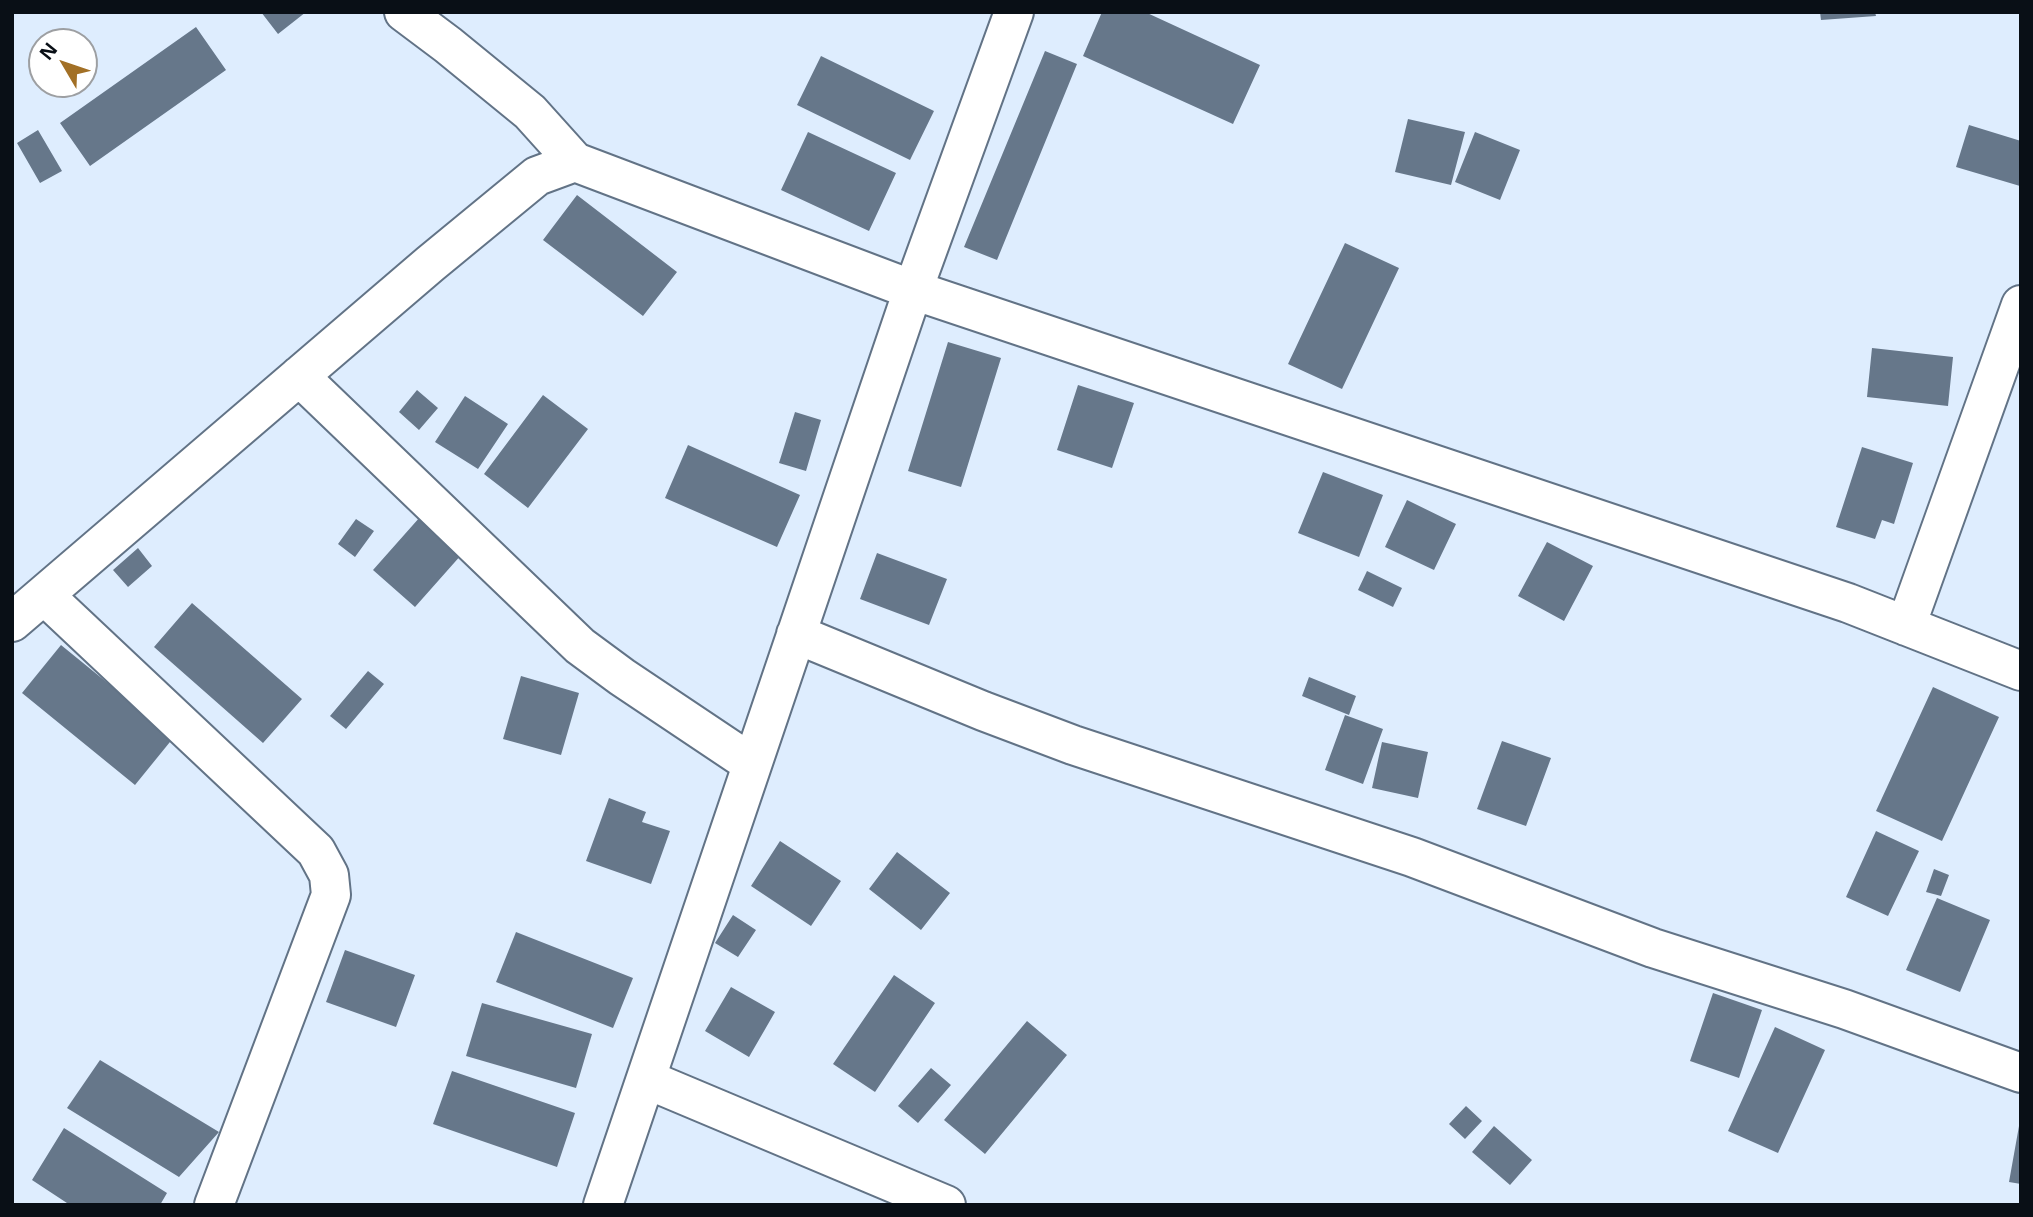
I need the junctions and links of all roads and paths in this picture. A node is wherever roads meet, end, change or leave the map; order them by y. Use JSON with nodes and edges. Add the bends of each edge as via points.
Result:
{"nodes":[{"id":1,"x":404,"y":12,"type":"edge"},
{"id":2,"x":1014,"y":12,"type":"edge"},
{"id":3,"x":575,"y":162,"type":"junction"},
{"id":4,"x":913,"y":290,"type":"junction"},
{"id":5,"x":2021,"y":305,"type":"edge"},
{"id":6,"x":299,"y":376,"type":"junction"},
{"id":7,"x":44,"y":595,"type":"junction"},
{"id":8,"x":12,"y":622,"type":"edge"},
{"id":9,"x":1906,"y":626,"type":"junction"},
{"id":10,"x":796,"y":634,"type":"junction"},
{"id":11,"x":2021,"y":671,"type":"edge"},
{"id":12,"x":752,"y":764,"type":"junction"},
{"id":13,"x":2021,"y":1073,"type":"edge"},
{"id":14,"x":646,"y":1079,"type":"junction"},
{"id":15,"x":214,"y":1205,"type":"edge"},
{"id":16,"x":603,"y":1205,"type":"edge"},
{"id":17,"x":946,"y":1205,"type":"edge"}],
"edges":[{"from":1,"to":3,"type":"street","via":[[530,112]]},
{"from":2,"to":4,"type":"street"},
{"from":3,"to":4,"type":"street"},
{"from":3,"to":6,"type":"street","via":[[537,176]]},
{"from":4,"to":9,"type":"street"},
{"from":4,"to":10,"type":"street"},
{"from":5,"to":9,"type":"street"},
{"from":6,"to":7,"type":"street"},
{"from":6,"to":12,"type":"street","via":[[580,646]]},
{"from":7,"to":8,"type":"street"},
{"from":7,"to":15,"type":"street","via":[[316,851],[329,875],[331,895]]},
{"from":9,"to":11,"type":"street"},
{"from":10,"to":12,"type":"street"},
{"from":10,"to":13,"type":"street","via":[[1073,745],[1412,857],[1653,948],[1844,1009]]},
{"from":12,"to":14,"type":"street"},
{"from":14,"to":16,"type":"street"},
{"from":14,"to":17,"type":"street"}]}
